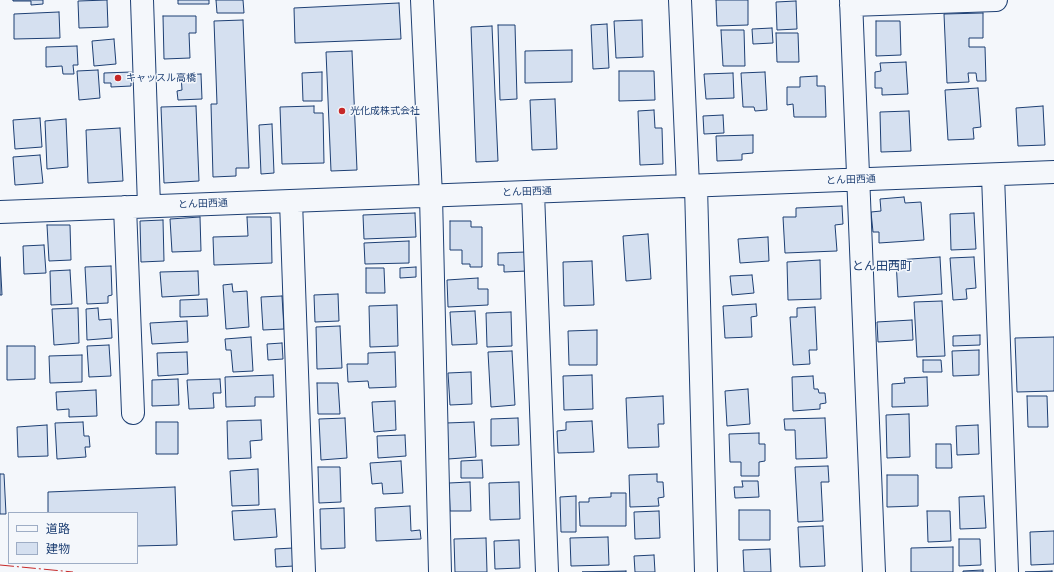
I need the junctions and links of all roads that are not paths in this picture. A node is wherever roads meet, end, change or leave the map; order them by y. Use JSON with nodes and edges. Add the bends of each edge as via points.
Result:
{"nodes":[{"id":1,"x":142,"y":0,"type":"edge"},
{"id":2,"x":422,"y":0,"type":"edge"},
{"id":3,"x":680,"y":0,"type":"edge"},
{"id":4,"x":996,"y":0,"type":"edge"},
{"id":5,"x":851,"y":3,"type":"edge"},
{"id":6,"x":1054,"y":172,"type":"edge"},
{"id":7,"x":994,"y":175,"type":"junction"},
{"id":8,"x":858,"y":180,"type":"junction"},
{"id":9,"x":692,"y":186,"type":"junction"},
{"id":10,"x":532,"y":192,"type":"junction"},
{"id":11,"x":431,"y":196,"type":"junction"},
{"id":12,"x":0,"y":199,"type":"edge"},
{"id":13,"x":290,"y":201,"type":"junction"},
{"id":14,"x":149,"y":206,"type":"junction"},
{"id":15,"x":125,"y":207,"type":"junction"},
{"id":16,"x":0,"y":212,"type":"edge"},
{"id":17,"x":133,"y":413,"type":"dead end"},
{"id":18,"x":304,"y":572,"type":"edge"},
{"id":19,"x":440,"y":572,"type":"edge"},
{"id":20,"x":547,"y":572,"type":"edge"},
{"id":21,"x":706,"y":572,"type":"edge"},
{"id":22,"x":874,"y":572,"type":"edge"},
{"id":23,"x":1007,"y":572,"type":"edge"}],
"edges":[{"from":1,"to":14,"type":"street"},
{"from":2,"to":11,"type":"street"},
{"from":3,"to":9,"type":"street"},
{"from":4,"to":5,"type":"street"},
{"from":5,"to":8,"type":"street"},
{"from":6,"to":7,"type":"street","name":"とん田西通"},
{"from":7,"to":8,"type":"street","name":"とん田西通"},
{"from":7,"to":23,"type":"street"},
{"from":8,"to":9,"type":"street","name":"とん田西通"},
{"from":8,"to":22,"type":"street"},
{"from":9,"to":10,"type":"street","name":"とん田西通"},
{"from":9,"to":21,"type":"street"},
{"from":10,"to":11,"type":"street","name":"とん田西通"},
{"from":10,"to":20,"type":"street"},
{"from":11,"to":13,"type":"street","name":"とん田西通"},
{"from":11,"to":19,"type":"street"},
{"from":12,"to":16,"type":"street"},
{"from":13,"to":14,"type":"street","name":"とん田西通"},
{"from":13,"to":18,"type":"street"},
{"from":14,"to":15,"type":"street","name":"とん田西通"},
{"from":15,"to":16,"type":"street","name":"とん田西通"},
{"from":15,"to":17,"type":"street"}]}
